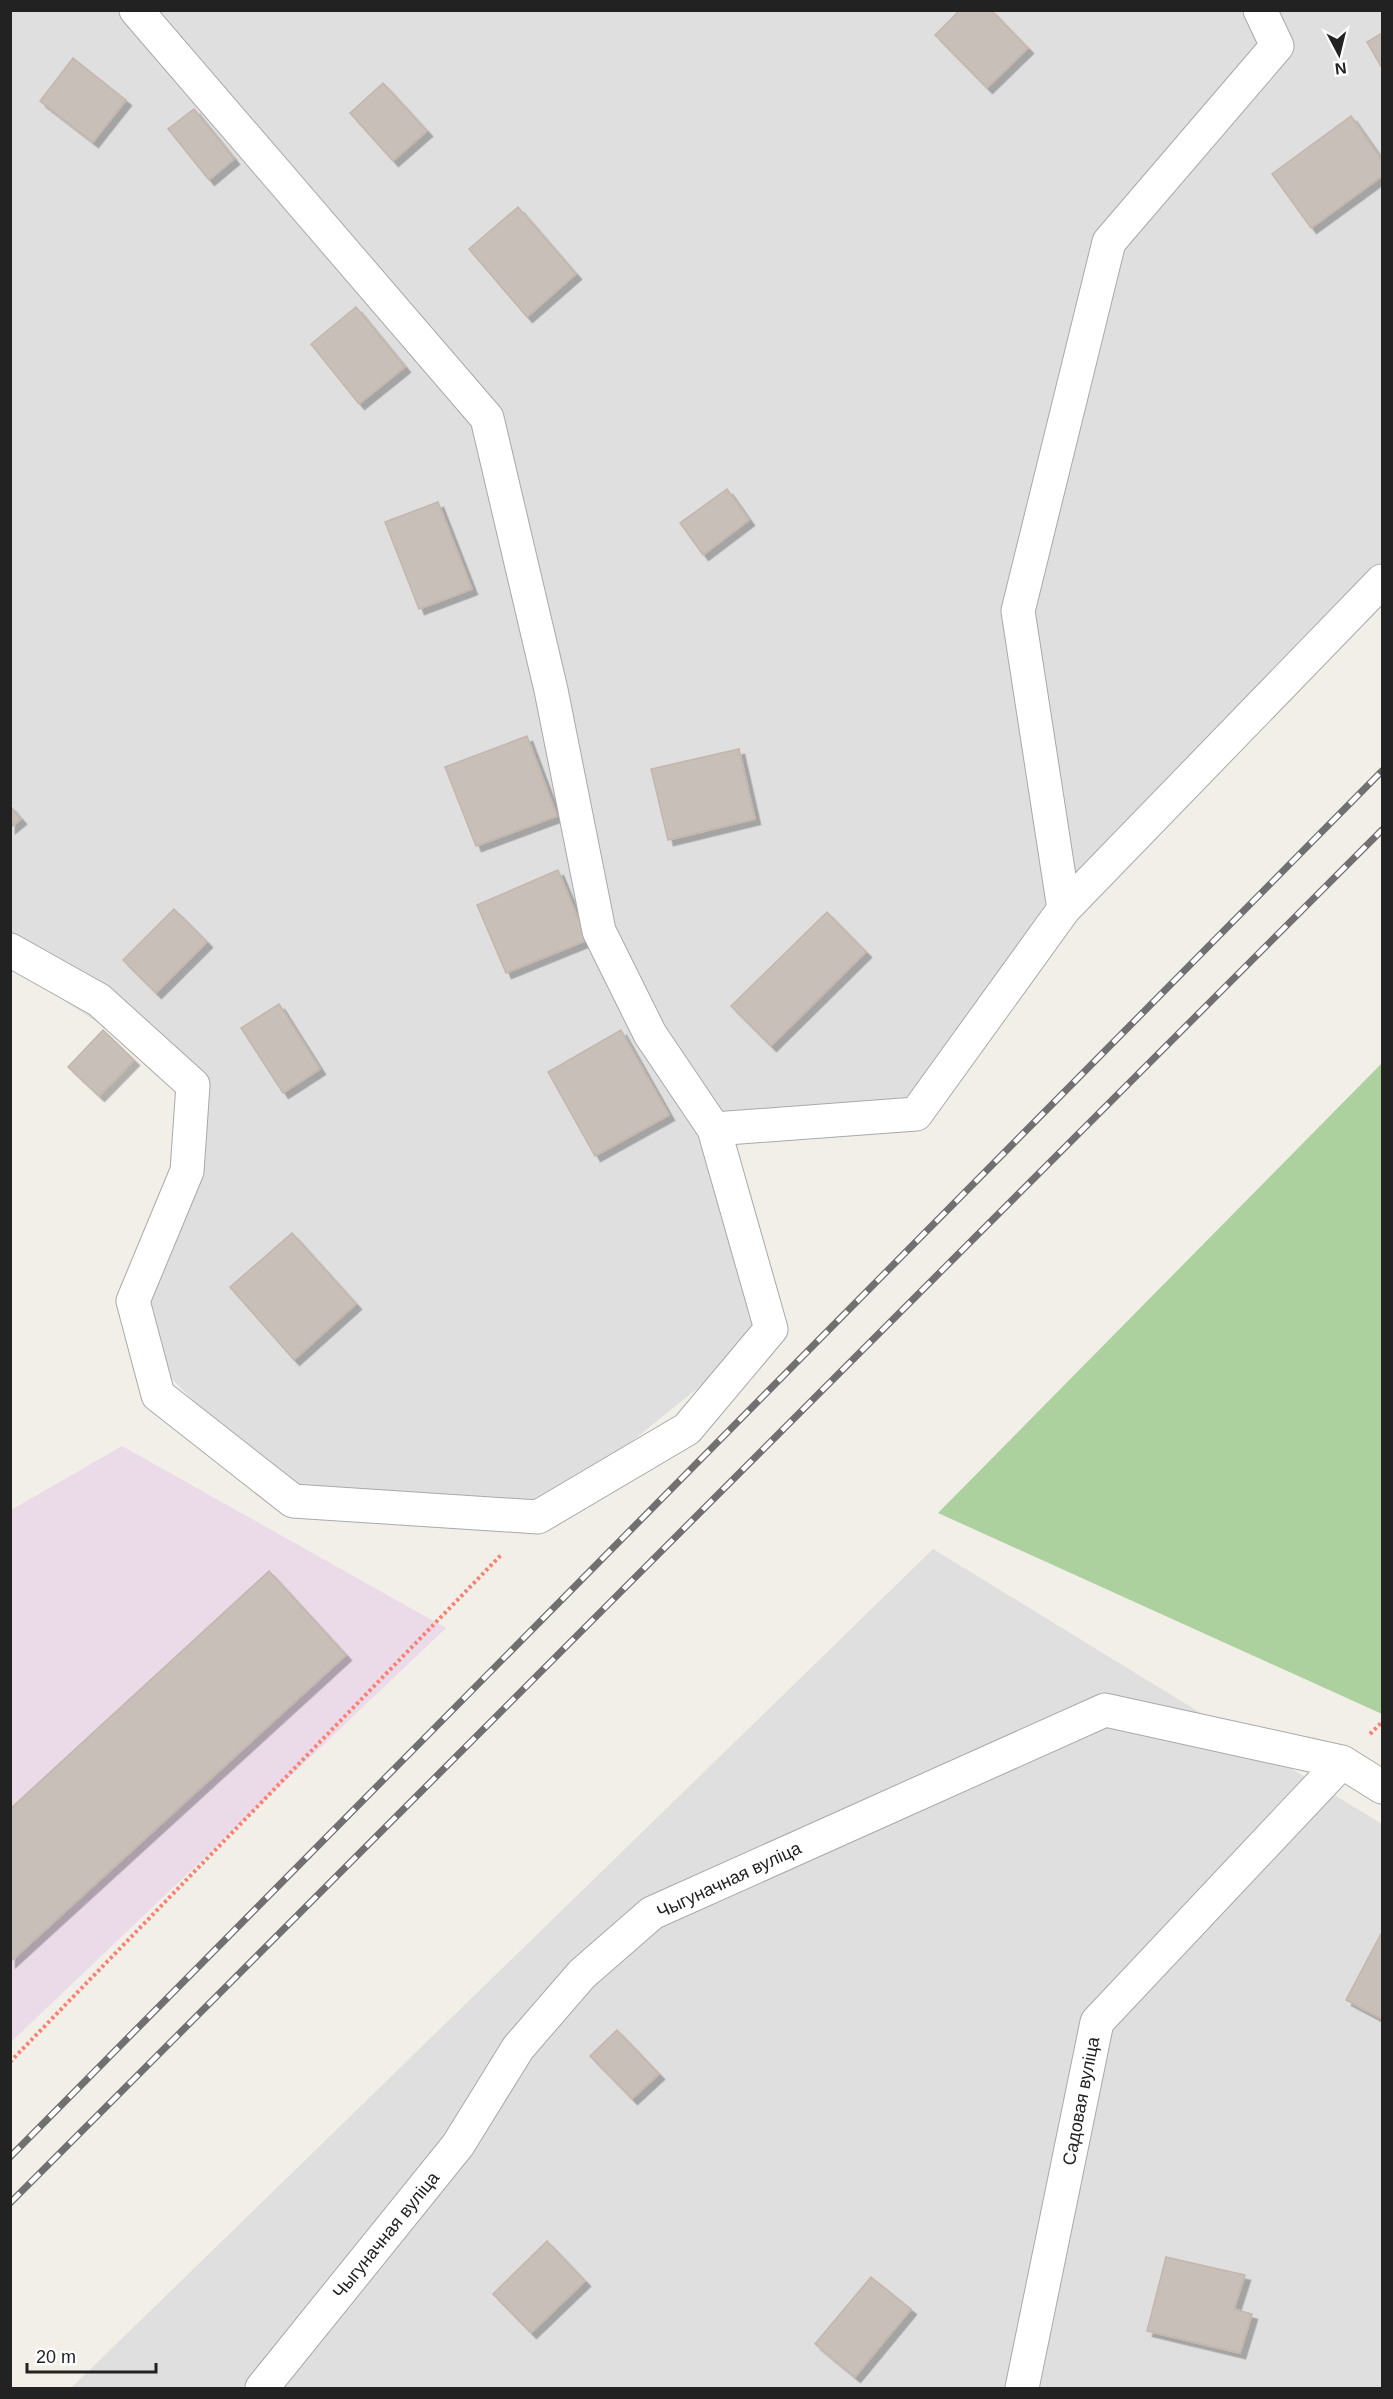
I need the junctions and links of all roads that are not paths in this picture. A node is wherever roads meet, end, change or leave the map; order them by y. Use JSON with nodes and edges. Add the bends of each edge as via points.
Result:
{"nodes":[{"id":1,"x":136,"y":10,"type":"edge"},
{"id":2,"x":1260,"y":10,"type":"edge"},
{"id":3,"x":1383,"y":581,"type":"edge"},
{"id":4,"x":1064,"y":909,"type":"junction"},
{"id":5,"x":10,"y":950,"type":"edge"},
{"id":6,"x":714,"y":1129,"type":"junction"},
{"id":7,"x":1342,"y":1762,"type":"junction"},
{"id":8,"x":1383,"y":1786,"type":"edge"},
{"id":9,"x":262,"y":2388,"type":"edge"},
{"id":10,"x":1022,"y":2388,"type":"edge"}],
"edges":[{"from":1,"to":6,"type":"street","via":[[487,418],[551,690],[599,931],[650,1034]]},
{"from":2,"to":4,"type":"street","via":[[1277,46],[1108,242],[1018,611]]},
{"from":3,"to":4,"type":"street"},
{"from":4,"to":6,"type":"street","via":[[916,1114]]},
{"from":5,"to":6,"type":"street","via":[[99,1000],[193,1085],[187,1172],[133,1301],[158,1395],[293,1501],[538,1517],[687,1429],[771,1329]]},
{"from":7,"to":8,"type":"street"},
{"from":7,"to":9,"type":"street","name":"Чыгуначная вуліца","via":[[1105,1710],[652,1914],[582,1974],[518,2048],[458,2145]]},
{"from":7,"to":10,"type":"street","name":"Садовая вуліца","via":[[1097,2022]]}]}
